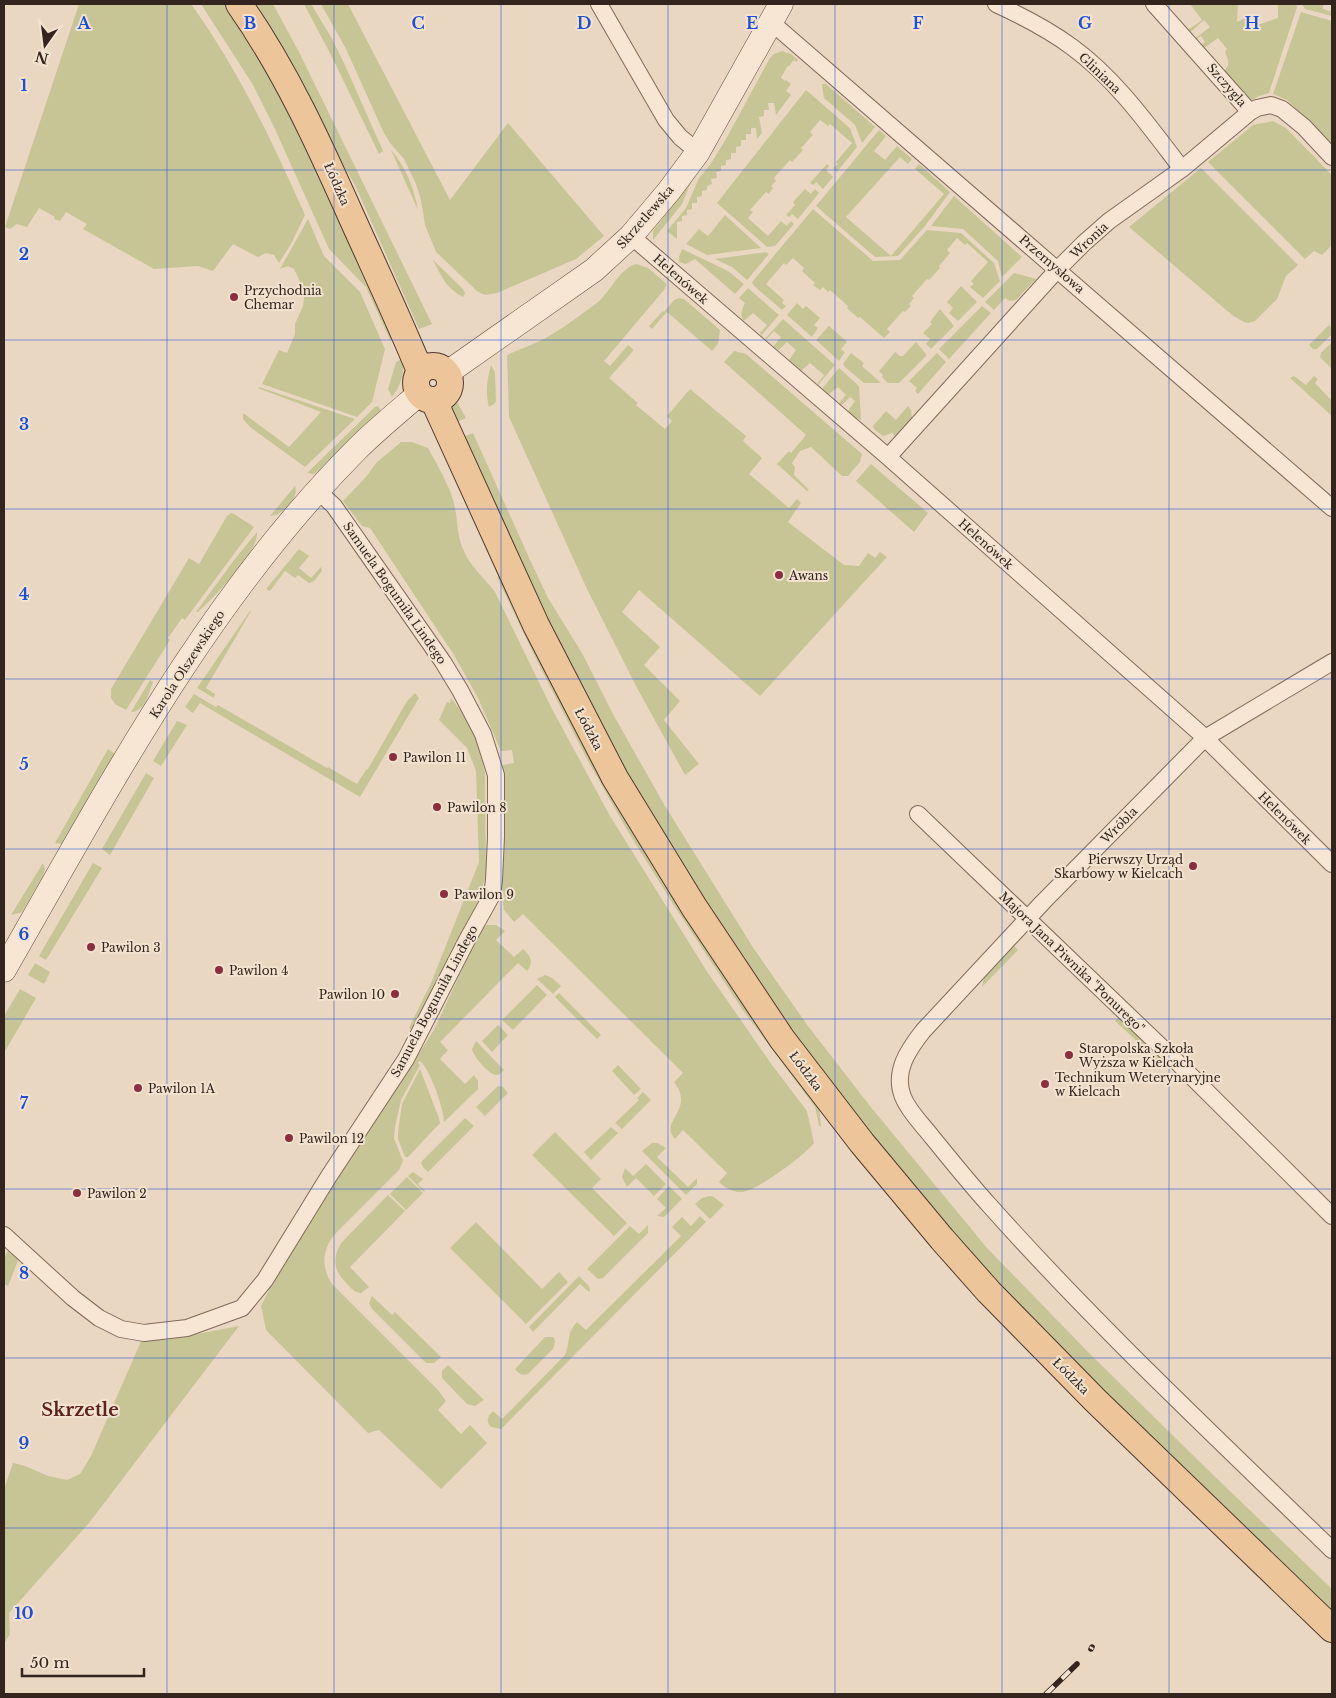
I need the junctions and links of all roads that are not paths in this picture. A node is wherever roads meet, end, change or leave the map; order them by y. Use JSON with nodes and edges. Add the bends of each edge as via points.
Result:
{"nodes":[{"id":1,"x":239,"y":4,"type":"edge"},
{"id":2,"x":599,"y":4,"type":"edge"},
{"id":3,"x":996,"y":4,"type":"edge"},
{"id":4,"x":1154,"y":4,"type":"edge"},
{"id":5,"x":776,"y":13,"type":"edge"},
{"id":6,"x":1250,"y":112,"type":"junction"},
{"id":7,"x":698,"y":152,"type":"junction"},
{"id":8,"x":1332,"y":157,"type":"edge"},
{"id":9,"x":1182,"y":169,"type":"junction"},
{"id":10,"x":631,"y":236,"type":"junction"},
{"id":11,"x":1058,"y":269,"type":"junction"},
{"id":12,"x":447,"y":373,"type":"joint"},
{"id":13,"x":425,"y":389,"type":"junction"},
{"id":14,"x":888,"y":457,"type":"junction"},
{"id":15,"x":318,"y":490,"type":"junction"},
{"id":16,"x":1332,"y":508,"type":"edge"},
{"id":17,"x":1332,"y":662,"type":"edge"},
{"id":18,"x":1205,"y":738,"type":"junction"},
{"id":19,"x":918,"y":814,"type":"dead end"},
{"id":20,"x":1332,"y":864,"type":"edge"},
{"id":21,"x":1027,"y":919,"type":"junction"},
{"id":22,"x":4,"y":970,"type":"edge"},
{"id":23,"x":1332,"y":1216,"type":"edge"},
{"id":24,"x":4,"y":1235,"type":"edge"},
{"id":25,"x":1332,"y":1550,"type":"edge"},
{"id":26,"x":1332,"y":1629,"type":"edge"}],
"edges":[{"from":1,"to":13,"type":"main road","name":"Łódzka","via":[[279,66],[308,122]]},
{"from":2,"to":7,"type":"street","via":[[666,120]]},
{"from":3,"to":9,"type":"street","name":"Gliniana","via":[[1056,35],[1083,55],[1135,109]]},
{"from":4,"to":6,"type":"street","name":"Szczygla"},
{"from":5,"to":7,"type":"street","name":"Skrzetlewska"},
{"from":5,"to":11,"type":"street","name":"Przemysłowa"},
{"from":6,"to":8,"type":"street","name":"Szczygla","via":[[1268,105],[1282,109]]},
{"from":6,"to":9,"type":"street","name":"Wronia"},
{"from":7,"to":10,"type":"street","name":"Skrzetlewska"},
{"from":9,"to":11,"type":"street","name":"Wronia","via":[[1109,221]]},
{"from":10,"to":12,"type":"street","name":"Skrzetlewska","via":[[594,270]]},
{"from":10,"to":14,"type":"street","name":"Helenówek"},
{"from":11,"to":14,"type":"street","name":"Wronia"},
{"from":11,"to":16,"type":"street","name":"Przemysłowa"},
{"from":12,"to":13,"type":"main road","via":[[451,381],[443,398]]},
{"from":13,"to":15,"type":"street","name":"Karola Olszewskiego","via":[[358,448]]},
{"from":13,"to":26,"type":"main road","name":"Łódzka","via":[[532,616],[608,765],[694,907],[782,1039],[862,1144],[1002,1305],[1103,1408]]},
{"from":14,"to":18,"type":"street","name":"Helenówek"},
{"from":15,"to":22,"type":"street","name":"Karola Olszewskiego","via":[[277,537],[195,648]]},
{"from":15,"to":24,"type":"street","name":"Samuela Bogumiła Lindego","via":[[334,506],[443,662],[482,734],[496,775],[492,895],[406,1059],[265,1280],[242,1308],[187,1328],[144,1332],[121,1328],[99,1318],[73,1298]]},
{"from":17,"to":18,"type":"street","name":"Wróbla"},
{"from":18,"to":20,"type":"street","name":"Helenówek"},
{"from":18,"to":21,"type":"street","name":"Wróbla"},
{"from":19,"to":21,"type":"street","name":"Majora Jana Piwnika \"Ponurego\""},
{"from":21,"to":23,"type":"street","name":"Majora Jana Piwnika \"Ponurego\""},
{"from":21,"to":25,"type":"street","name":"Wróbla","via":[[923,1031],[906,1054],[900,1089],[908,1107],[1034,1256]]}]}
